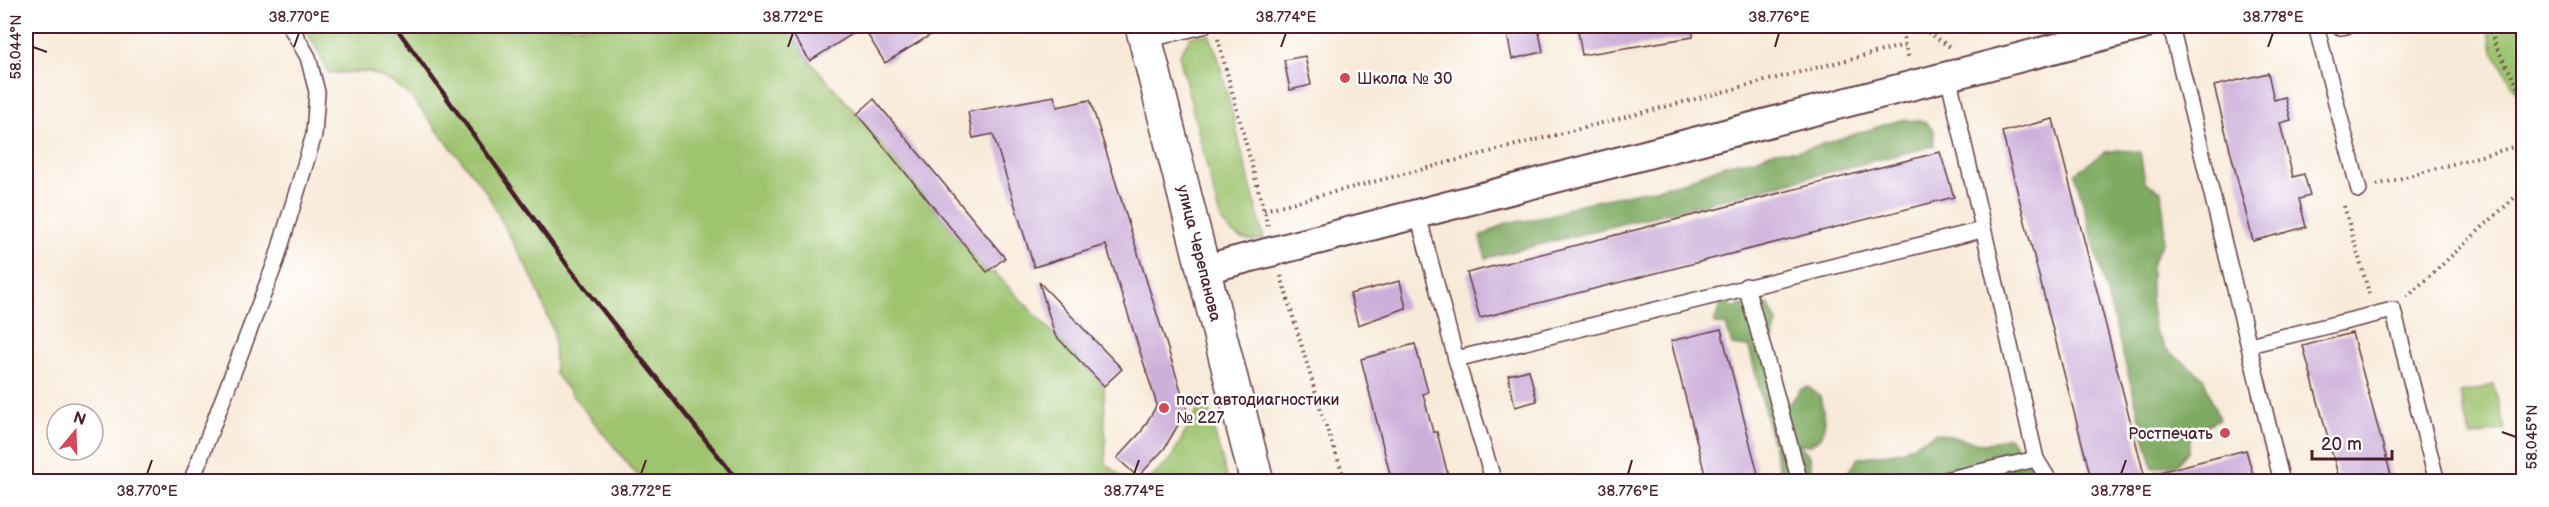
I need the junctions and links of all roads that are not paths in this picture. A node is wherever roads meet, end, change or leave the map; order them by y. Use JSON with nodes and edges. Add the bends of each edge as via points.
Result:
{"nodes":[{"id":1,"x":290,"y":26,"type":"edge"},
{"id":2,"x":1203,"y":26,"type":"edge"},
{"id":3,"x":2141,"y":26,"type":"edge"},
{"id":4,"x":2171,"y":26,"type":"edge"},
{"id":5,"x":2316,"y":26,"type":"edge"},
{"id":6,"x":1144,"y":33,"type":"edge"},
{"id":7,"x":1953,"y":64,"type":"junction"},
{"id":8,"x":2359,"y":190,"type":"road end"},
{"id":9,"x":1418,"y":215,"type":"junction"},
{"id":10,"x":1982,"y":230,"type":"junction"},
{"id":11,"x":1205,"y":269,"type":"junction"},
{"id":12,"x":1746,"y":286,"type":"junction"},
{"id":13,"x":2249,"y":345,"type":"junction"},
{"id":14,"x":1456,"y":359,"type":"junction"},
{"id":15,"x":2036,"y":459,"type":"junction"},
{"id":16,"x":191,"y":482,"type":"edge"},
{"id":17,"x":1257,"y":482,"type":"edge"},
{"id":18,"x":1494,"y":482,"type":"edge"},
{"id":19,"x":1800,"y":482,"type":"edge"},
{"id":20,"x":1936,"y":482,"type":"edge"},
{"id":21,"x":2050,"y":482,"type":"edge"},
{"id":22,"x":2282,"y":482,"type":"edge"},
{"id":23,"x":2437,"y":482,"type":"edge"}],
"edges":[{"from":1,"to":16,"type":"lane","via":[[308,57],[316,92],[314,135],[276,261]]},
{"from":2,"to":6,"type":"lane"},
{"from":3,"to":7,"type":"street"},
{"from":4,"to":13,"type":"lane"},
{"from":5,"to":8,"type":"lane"},
{"from":6,"to":11,"type":"main road","name":"улица Черепанова"},
{"from":7,"to":9,"type":"street"},
{"from":7,"to":10,"type":"lane"},
{"from":9,"to":11,"type":"street"},
{"from":9,"to":14,"type":"lane"},
{"from":10,"to":12,"type":"lane"},
{"from":10,"to":15,"type":"lane"},
{"from":11,"to":17,"type":"main road","name":"улица Черепанова"},
{"from":12,"to":14,"type":"lane"},
{"from":12,"to":19,"type":"lane"},
{"from":13,"to":22,"type":"lane"},
{"from":13,"to":23,"type":"lane","via":[[2393,310]]},
{"from":14,"to":18,"type":"lane"},
{"from":15,"to":20,"type":"lane"},
{"from":15,"to":21,"type":"lane"}]}
